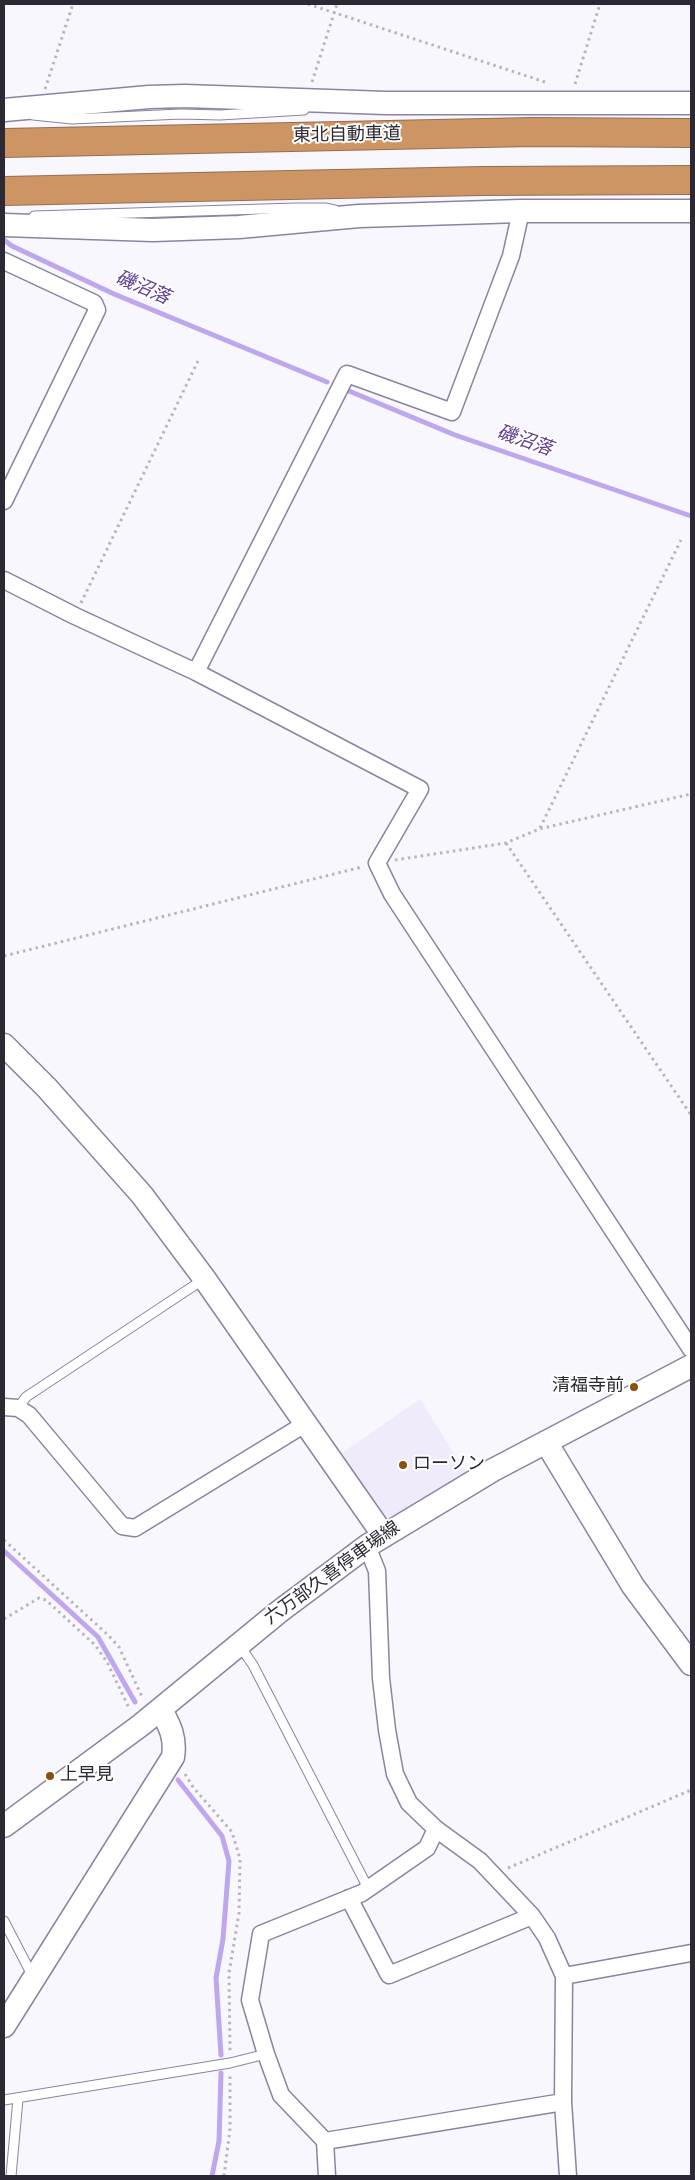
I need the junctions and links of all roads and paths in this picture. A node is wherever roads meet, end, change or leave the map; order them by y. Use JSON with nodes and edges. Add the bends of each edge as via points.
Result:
{"nodes":[{"id":1,"x":74,"y":4,"type":"edge"},
{"id":2,"x":308,"y":4,"type":"edge"},
{"id":3,"x":337,"y":4,"type":"edge"},
{"id":4,"x":600,"y":4,"type":"edge"},
{"id":5,"x":334,"y":13,"type":"junction"},
{"id":6,"x":556,"y":85,"type":"dead end"},
{"id":7,"x":306,"y":99,"type":"junction"},
{"id":8,"x":351,"y":101,"type":"junction"},
{"id":9,"x":570,"y":102,"type":"junction"},
{"id":10,"x":691,"y":103,"type":"edge"},
{"id":11,"x":39,"y":106,"type":"junction"},
{"id":12,"x":6,"y":110,"type":"edge"},
{"id":13,"x":691,"y":133,"type":"edge"},
{"id":14,"x":4,"y":143,"type":"edge"},
{"id":15,"x":691,"y":180,"type":"edge"},
{"id":16,"x":4,"y":191,"type":"edge"},
{"id":17,"x":521,"y":210,"type":"junction"},
{"id":18,"x":691,"y":211,"type":"edge"},
{"id":19,"x":4,"y":225,"type":"edge"},
{"id":20,"x":4,"y":261,"type":"edge"},
{"id":21,"x":198,"y":360,"type":"dead end"},
{"id":22,"x":4,"y":501,"type":"edge"},
{"id":23,"x":681,"y":540,"type":"dead end"},
{"id":24,"x":4,"y":580,"type":"edge"},
{"id":25,"x":75,"y":616,"type":"junction"},
{"id":26,"x":196,"y":672,"type":"junction"},
{"id":27,"x":691,"y":794,"type":"edge"},
{"id":28,"x":539,"y":829,"type":"junction"},
{"id":29,"x":506,"y":843,"type":"junction"},
{"id":30,"x":377,"y":863,"type":"junction"},
{"id":31,"x":4,"y":956,"type":"edge"},
{"id":32,"x":4,"y":1044,"type":"edge"},
{"id":33,"x":691,"y":1115,"type":"edge"},
{"id":34,"x":204,"y":1278,"type":"junction"},
{"id":35,"x":691,"y":1349,"type":"edge"},
{"id":36,"x":691,"y":1366,"type":"edge"},
{"id":37,"x":11,"y":1408,"type":"edge"},
{"id":38,"x":305,"y":1424,"type":"junction"},
{"id":39,"x":546,"y":1442,"type":"junction"},
{"id":40,"x":4,"y":1540,"type":"edge"},
{"id":41,"x":376,"y":1541,"type":"junction"},
{"id":42,"x":4,"y":1619,"type":"edge"},
{"id":43,"x":239,"y":1645,"type":"junction"},
{"id":44,"x":688,"y":1656,"type":"edge"},
{"id":45,"x":153,"y":1706,"type":"junction"},
{"id":46,"x":132,"y":1712,"type":"dead end"},
{"id":47,"x":184,"y":1772,"type":"dead end"},
{"id":48,"x":691,"y":1790,"type":"edge"},
{"id":49,"x":4,"y":1826,"type":"edge"},
{"id":50,"x":436,"y":1829,"type":"junction"},
{"id":51,"x":493,"y":1874,"type":"junction"},
{"id":52,"x":368,"y":1888,"type":"junction"},
{"id":53,"x":349,"y":1898,"type":"junction"},
{"id":54,"x":532,"y":1916,"type":"junction"},
{"id":55,"x":4,"y":1922,"type":"edge"},
{"id":56,"x":691,"y":1953,"type":"edge"},
{"id":57,"x":564,"y":1976,"type":"junction"},
{"id":58,"x":34,"y":1980,"type":"junction"},
{"id":59,"x":4,"y":2026,"type":"edge"},
{"id":60,"x":266,"y":2054,"type":"junction"},
{"id":61,"x":230,"y":2063,"type":"junction"},
{"id":62,"x":18,"y":2098,"type":"junction"},
{"id":63,"x":4,"y":2100,"type":"edge"},
{"id":64,"x":563,"y":2102,"type":"junction"},
{"id":65,"x":325,"y":2141,"type":"junction"},
{"id":66,"x":11,"y":2176,"type":"edge"},
{"id":67,"x":224,"y":2176,"type":"edge"},
{"id":68,"x":327,"y":2176,"type":"edge"},
{"id":69,"x":568,"y":2176,"type":"edge"}],
"edges":[{"from":1,"to":11,"type":"path"},
{"from":2,"to":5,"type":"path"},
{"from":3,"to":5,"type":"path"},
{"from":4,"to":9,"type":"path"},
{"from":5,"to":6,"type":"path"},
{"from":5,"to":7,"type":"path"},
{"from":7,"to":8,"type":"street"},
{"from":7,"to":11,"type":"street","via":[[149,97]]},
{"from":8,"to":9,"type":"street"},
{"from":8,"to":12,"type":"lane","via":[[309,110],[220,115],[53,118]]},
{"from":9,"to":10,"type":"street"},
{"from":11,"to":12,"type":"street"},
{"from":13,"to":14,"type":"highway","name":"東北自動車道","via":[[522,132]]},
{"from":15,"to":16,"type":"highway"},
{"from":17,"to":18,"type":"street"},
{"from":17,"to":19,"type":"street","via":[[359,216],[239,227],[110,230]]},
{"from":17,"to":26,"type":"street","via":[[511,256],[452,412],[347,374]]},
{"from":20,"to":22,"type":"street","via":[[94,303],[97,310]]},
{"from":21,"to":25,"type":"path"},
{"from":23,"to":28,"type":"path"},
{"from":24,"to":25,"type":"street"},
{"from":25,"to":26,"type":"street"},
{"from":26,"to":30,"type":"street","via":[[420,790]]},
{"from":27,"to":28,"type":"path"},
{"from":28,"to":29,"type":"path"},
{"from":29,"to":30,"type":"path"},
{"from":29,"to":33,"type":"path"},
{"from":30,"to":31,"type":"path"},
{"from":30,"to":35,"type":"street","via":[[392,894]]},
{"from":32,"to":34,"type":"street","via":[[142,1195]]},
{"from":34,"to":37,"type":"lane"},
{"from":34,"to":38,"type":"street"},
{"from":36,"to":39,"type":"street","name":"六万部久喜停車場線"},
{"from":37,"to":38,"type":"street","via":[[29,1415],[122,1526],[135,1528]]},
{"from":38,"to":41,"type":"street"},
{"from":39,"to":41,"type":"street","name":"六万部久喜停車場線"},
{"from":39,"to":44,"type":"street","via":[[633,1586]]},
{"from":40,"to":45,"type":"path","via":[[108,1635]]},
{"from":41,"to":43,"type":"street","name":"六万部久喜停車場線","via":[[318,1581]]},
{"from":41,"to":50,"type":"street","via":[[382,1678],[387,1730],[396,1774],[409,1802]]},
{"from":42,"to":46,"type":"path","via":[[39,1598],[46,1600],[95,1646],[107,1662]]},
{"from":43,"to":45,"type":"street","name":"六万部久喜停車場線"},
{"from":43,"to":52,"type":"lane","via":[[253,1665]]},
{"from":45,"to":49,"type":"street","name":"六万部久喜停車場線"},
{"from":45,"to":58,"type":"street","via":[[171,1730],[175,1744],[173,1757]]},
{"from":47,"to":61,"type":"path","via":[[232,1832],[240,1859],[239,1914],[230,1973]]},
{"from":48,"to":51,"type":"path"},
{"from":50,"to":51,"type":"street","via":[[480,1860]]},
{"from":50,"to":52,"type":"street","via":[[428,1848]]},
{"from":51,"to":54,"type":"street"},
{"from":52,"to":53,"type":"street"},
{"from":53,"to":54,"type":"street","via":[[389,1975]]},
{"from":53,"to":60,"type":"street","via":[[261,1934],[250,2000]]},
{"from":54,"to":57,"type":"street","via":[[547,1938]]},
{"from":55,"to":58,"type":"lane"},
{"from":56,"to":57,"type":"street"},
{"from":57,"to":64,"type":"street"},
{"from":58,"to":59,"type":"street"},
{"from":60,"to":61,"type":"lane"},
{"from":60,"to":65,"type":"street","via":[[282,2095]]},
{"from":61,"to":62,"type":"lane"},
{"from":61,"to":67,"type":"path","via":[[230,2129]]},
{"from":62,"to":63,"type":"lane"},
{"from":62,"to":66,"type":"lane"},
{"from":64,"to":65,"type":"street"},
{"from":64,"to":69,"type":"street"},
{"from":65,"to":68,"type":"street"}]}
